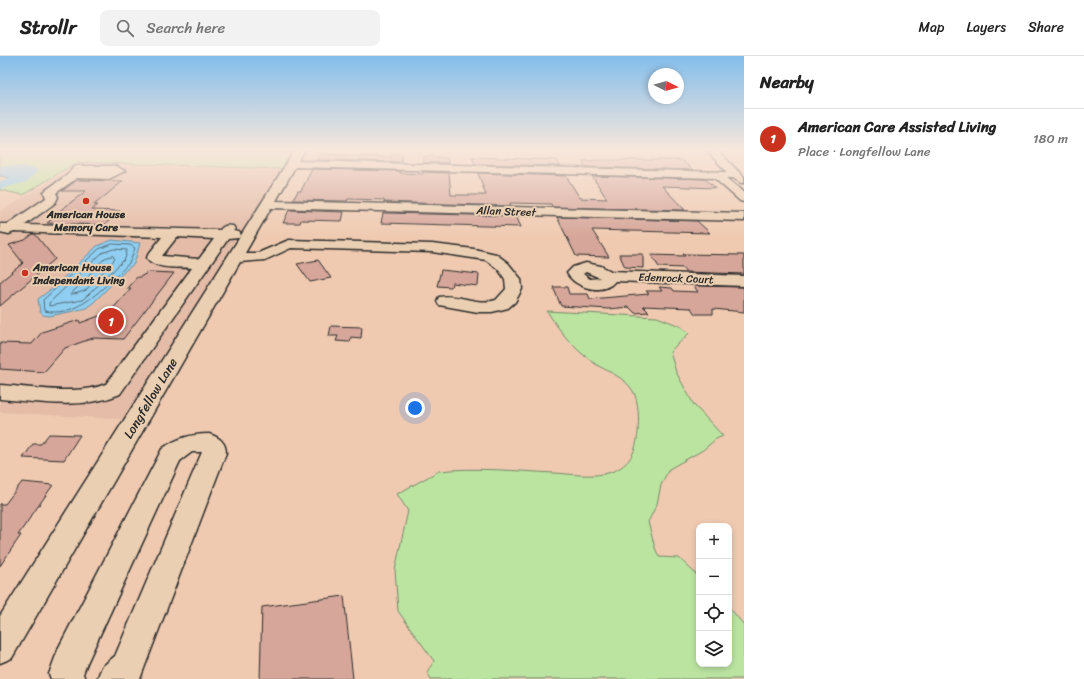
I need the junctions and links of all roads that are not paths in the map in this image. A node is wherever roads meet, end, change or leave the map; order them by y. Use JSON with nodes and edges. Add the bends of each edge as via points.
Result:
{"nodes":[{"id":1,"x":67,"y":179,"type":"edge"},
{"id":2,"x":282,"y":179,"type":"edge"},
{"id":3,"x":720,"y":179,"type":"edge"},
{"id":4,"x":744,"y":198,"type":"edge"},
{"id":5,"x":267,"y":204,"type":"junction"},
{"id":6,"x":744,"y":217,"type":"edge"},
{"id":7,"x":6,"y":228,"type":"edge"},
{"id":8,"x":199,"y":232,"type":"junction"},
{"id":9,"x":226,"y":232,"type":"junction"},
{"id":10,"x":250,"y":232,"type":"junction"},
{"id":11,"x":177,"y":233,"type":"junction"},
{"id":12,"x":0,"y":237,"type":"edge"},
{"id":13,"x":183,"y":253,"type":"junction"},
{"id":14,"x":234,"y":258,"type":"junction"},
{"id":15,"x":203,"y":264,"type":"junction"},
{"id":16,"x":608,"y":276,"type":"dead end"},
{"id":17,"x":744,"y":281,"type":"edge"},
{"id":18,"x":445,"y":300,"type":"dead end"},
{"id":19,"x":140,"y":353,"type":"junction"},
{"id":20,"x":176,"y":355,"type":"junction"},
{"id":21,"x":0,"y":392,"type":"edge"},
{"id":22,"x":0,"y":646,"type":"edge"},
{"id":23,"x":68,"y":679,"type":"edge"},
{"id":24,"x":114,"y":679,"type":"edge"}],
"edges":[{"from":1,"to":7,"type":"street","via":[[50,192],[51,200]]},
{"from":2,"to":5,"type":"street","name":"Longfellow Lane"},
{"from":3,"to":4,"type":"street"},
{"from":5,"to":6,"type":"street","name":"Allan Street"},
{"from":5,"to":10,"type":"street","name":"Longfellow Lane"},
{"from":7,"to":11,"type":"street"},
{"from":7,"to":12,"type":"street"},
{"from":8,"to":9,"type":"street"},
{"from":8,"to":11,"type":"street"},
{"from":8,"to":13,"type":"street"},
{"from":9,"to":10,"type":"street"},
{"from":9,"to":15,"type":"street"},
{"from":10,"to":14,"type":"street","name":"Longfellow Lane"},
{"from":11,"to":13,"type":"street","via":[[154,258],[163,262]]},
{"from":13,"to":15,"type":"street"},
{"from":14,"to":18,"type":"street","via":[[260,257],[289,244],[439,249],[491,257],[503,266],[513,279],[514,289],[502,304],[478,307]]},
{"from":14,"to":20,"type":"street","name":"Longfellow Lane"},
{"from":15,"to":19,"type":"street"},
{"from":16,"to":17,"type":"street","name":"Edenrock Court"},
{"from":19,"to":20,"type":"street"},
{"from":19,"to":21,"type":"street","via":[[117,386],[102,395]]},
{"from":20,"to":22,"type":"street","name":"Longfellow Lane"},
{"from":23,"to":24,"type":"street","via":[[66,674],[71,660],[171,455],[181,446],[190,443],[209,443],[214,448],[214,453],[126,668]]}]}
